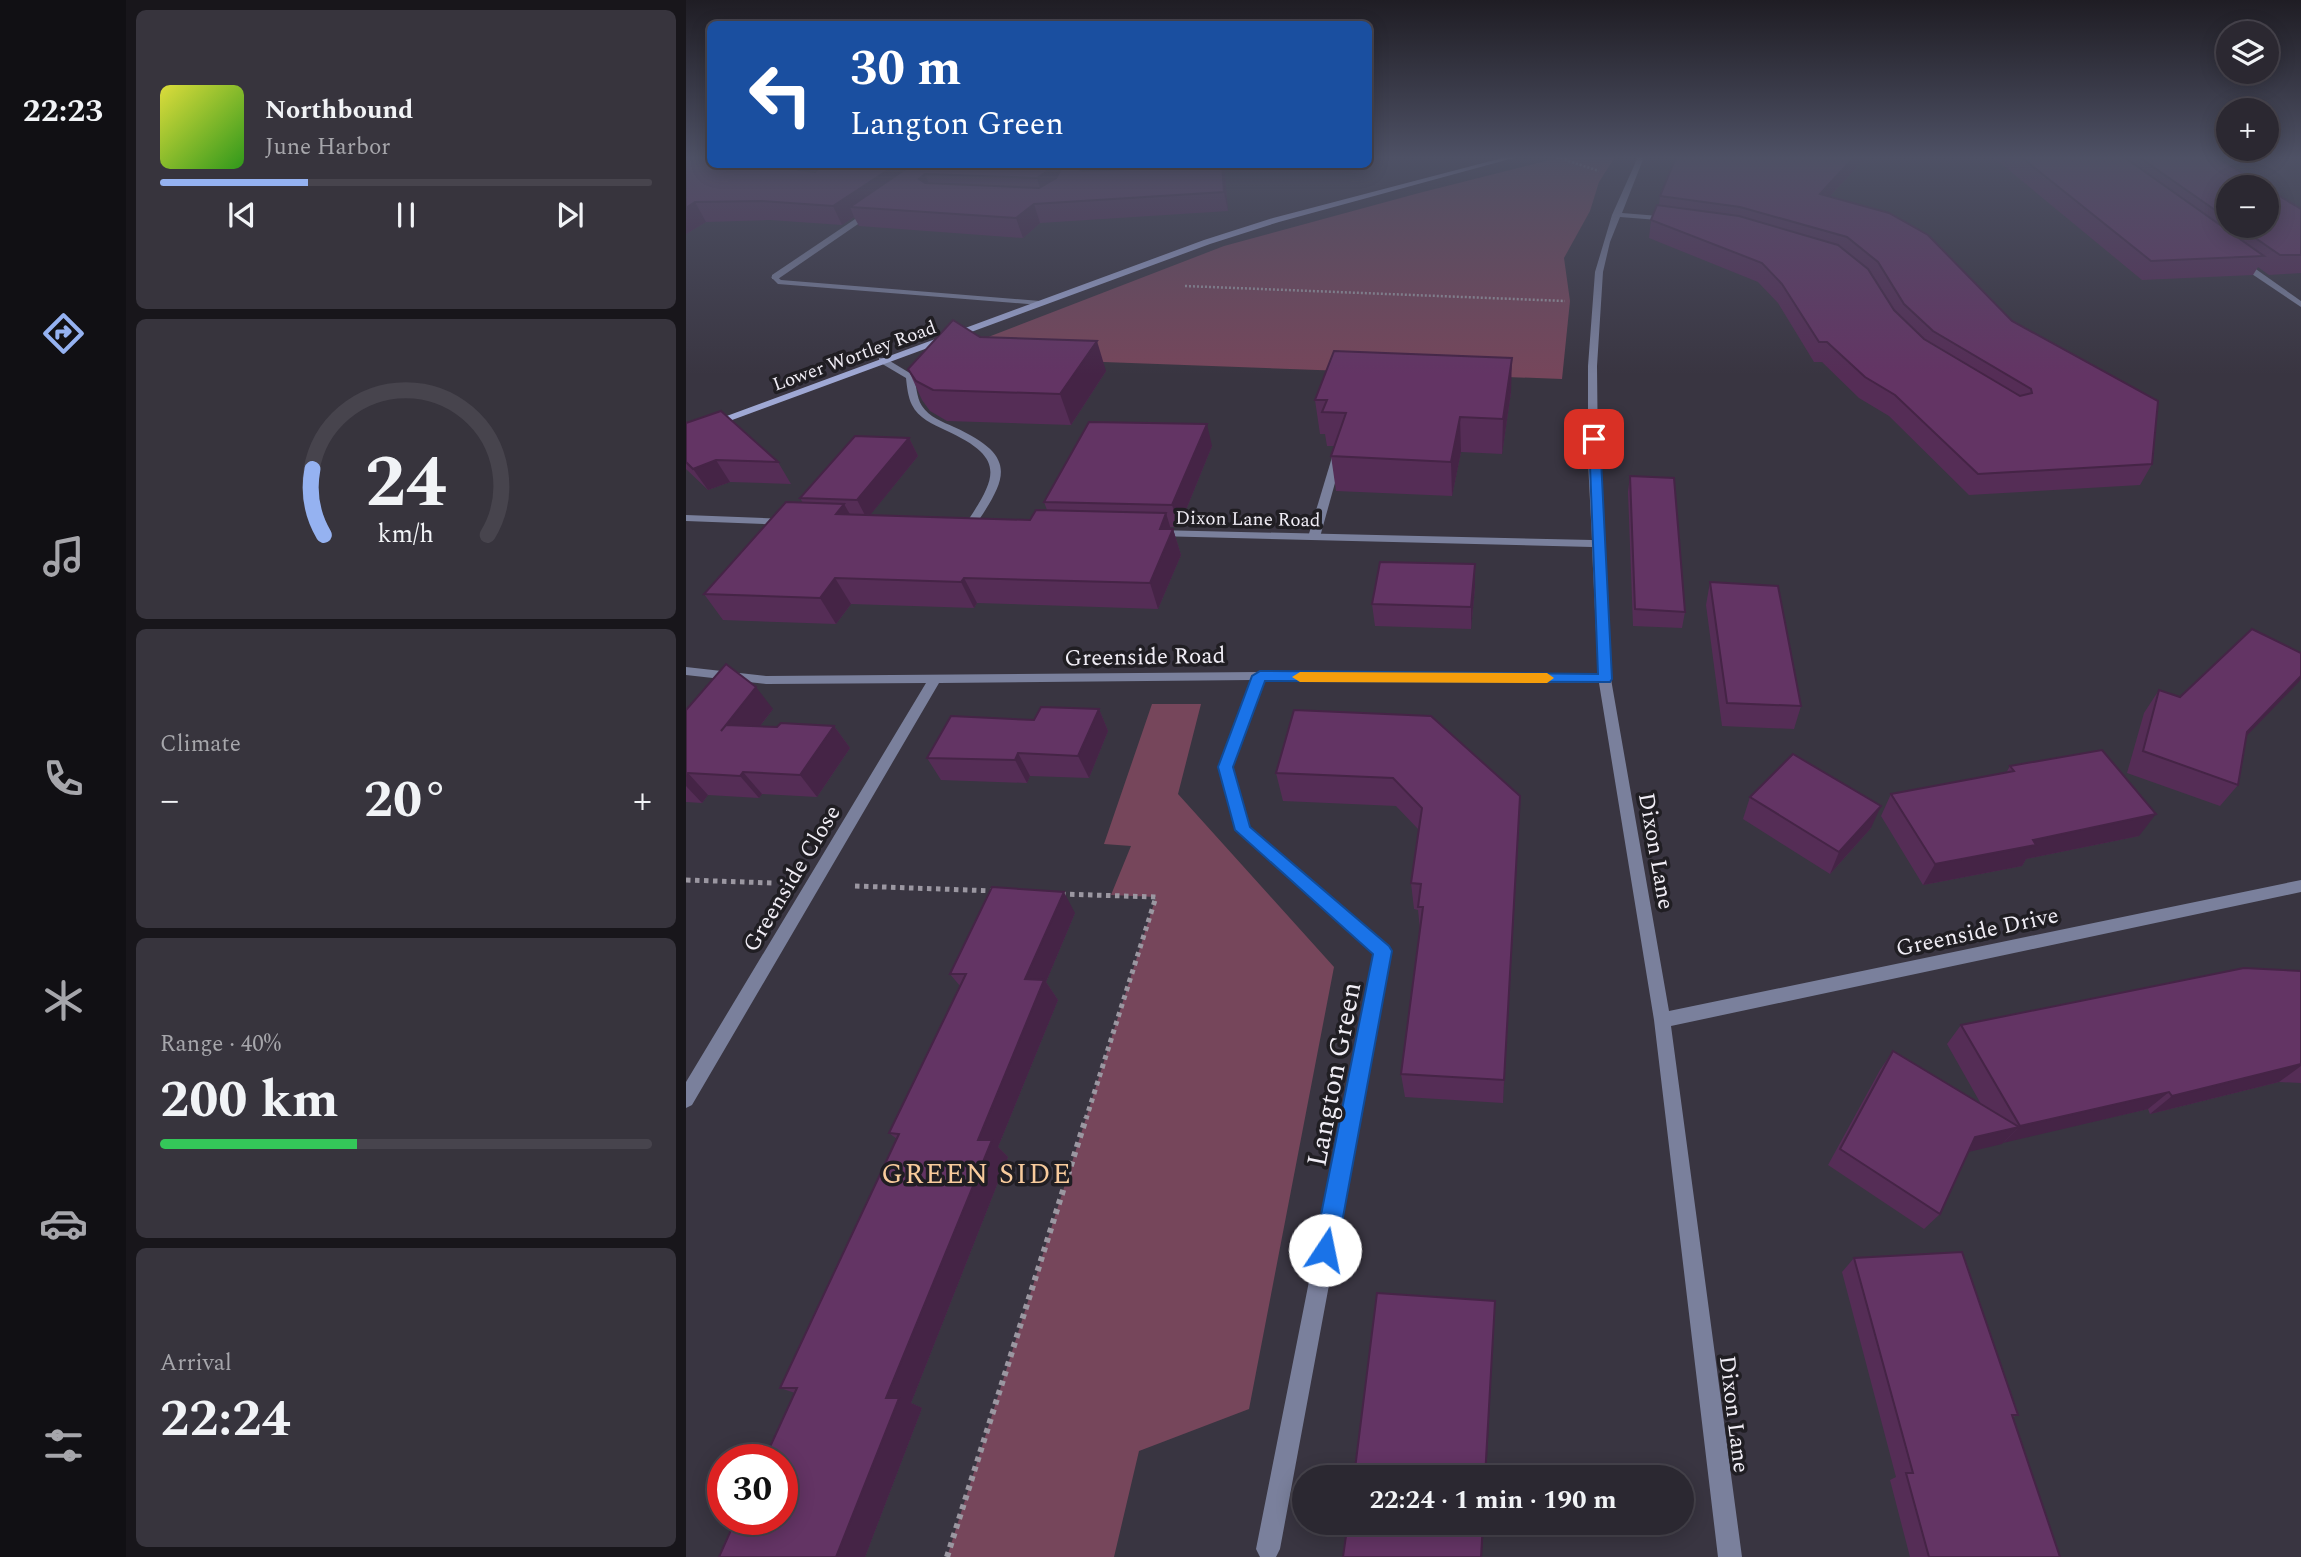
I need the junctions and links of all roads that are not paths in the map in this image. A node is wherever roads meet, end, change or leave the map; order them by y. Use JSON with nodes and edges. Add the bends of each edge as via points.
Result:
{"nodes":[{"id":1,"x":845,"y":230,"type":"edge"},
{"id":2,"x":1246,"y":230,"type":"edge"},
{"id":3,"x":1611,"y":230,"type":"edge"},
{"id":4,"x":2237,"y":260,"type":"edge"},
{"id":5,"x":1041,"y":303,"type":"junction"},
{"id":6,"x":2301,"y":305,"type":"edge"},
{"id":7,"x":882,"y":360,"type":"junction"},
{"id":8,"x":686,"y":434,"type":"edge"},
{"id":9,"x":1338,"y":454,"type":"edge"},
{"id":10,"x":686,"y":518,"type":"edge"},
{"id":11,"x":795,"y":522,"type":"edge"},
{"id":12,"x":981,"y":528,"type":"edge"},
{"id":13,"x":1148,"y":533,"type":"edge"},
{"id":14,"x":1314,"y":537,"type":"junction"},
{"id":15,"x":1599,"y":544,"type":"junction"},
{"id":16,"x":686,"y":670,"type":"edge"},
{"id":17,"x":1260,"y":676,"type":"junction"},
{"id":18,"x":934,"y":679,"type":"junction"},
{"id":19,"x":1605,"y":679,"type":"junction"},
{"id":20,"x":2301,"y":886,"type":"edge"},
{"id":21,"x":1662,"y":1020,"type":"junction"},
{"id":22,"x":686,"y":1099,"type":"edge"},
{"id":23,"x":1268,"y":1549,"type":"dead end"},
{"id":24,"x":1730,"y":1557,"type":"edge"}],
"edges":[{"from":1,"to":5,"type":"street","via":[[775,277],[778,282]]},
{"from":2,"to":5,"type":"street","name":"Lower Wortley Road"},
{"from":3,"to":15,"type":"street","name":"Dixon Lane","via":[[1599,270],[1592,386]]},
{"from":4,"to":6,"type":"street"},
{"from":5,"to":7,"type":"street","name":"Lower Wortley Road"},
{"from":7,"to":8,"type":"street","name":"Lower Wortley Road"},
{"from":7,"to":12,"type":"street","via":[[910,377],[917,404],[934,422],[963,434],[992,454],[998,467],[997,482],[962,528]]},
{"from":9,"to":14,"type":"street"},
{"from":10,"to":11,"type":"street"},
{"from":13,"to":14,"type":"street","name":"Dixon Lane Road"},
{"from":14,"to":15,"type":"street","name":"Dixon Lane Road"},
{"from":15,"to":19,"type":"street","name":"Dixon Lane"},
{"from":16,"to":18,"type":"street","name":"Greenside Road","via":[[766,680]]},
{"from":17,"to":18,"type":"street","name":"Greenside Road"},
{"from":17,"to":19,"type":"street","name":"Greenside Road"},
{"from":17,"to":23,"type":"street","name":"Langton Green","via":[[1226,767],[1243,830],[1383,951]]},
{"from":18,"to":22,"type":"street","name":"Greenside Close"},
{"from":19,"to":21,"type":"street","name":"Dixon Lane"},
{"from":20,"to":21,"type":"street","name":"Greenside Drive"},
{"from":21,"to":24,"type":"street","name":"Dixon Lane"}]}
